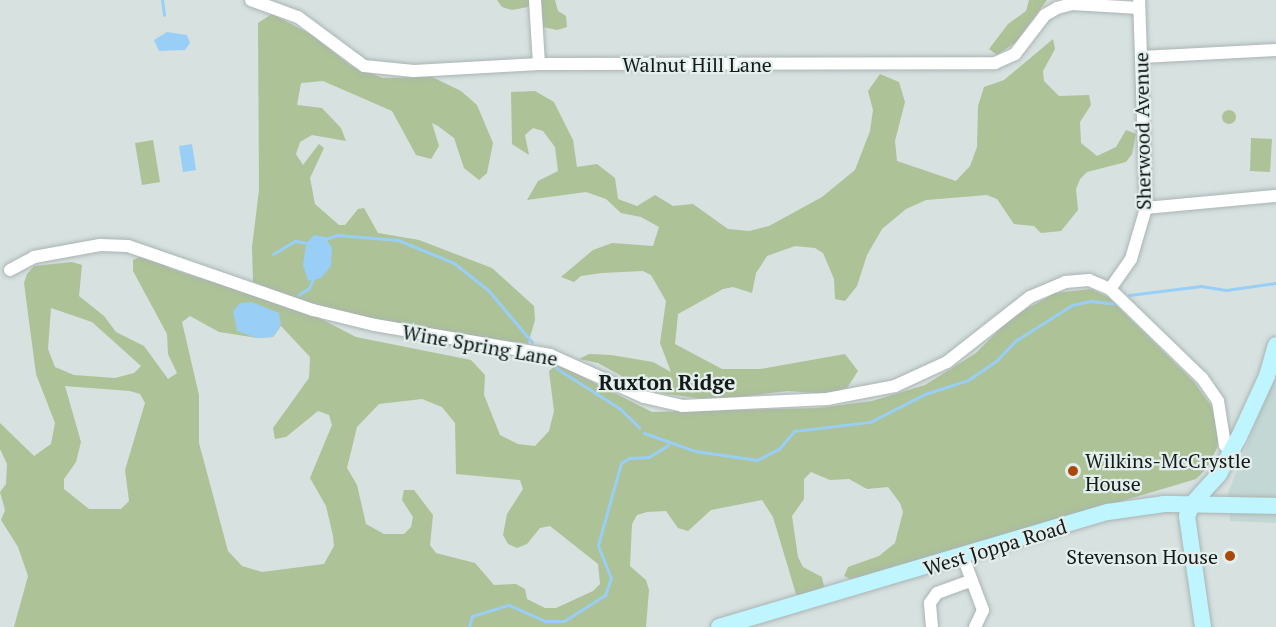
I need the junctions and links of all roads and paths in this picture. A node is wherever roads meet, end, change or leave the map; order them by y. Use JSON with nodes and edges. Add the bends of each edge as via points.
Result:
{"nodes":[{"id":1,"x":251,"y":0,"type":"edge"},
{"id":2,"x":535,"y":0,"type":"edge"},
{"id":3,"x":1139,"y":4,"type":"edge"},
{"id":4,"x":1276,"y":50,"type":"edge"},
{"id":5,"x":1141,"y":57,"type":"junction"},
{"id":6,"x":539,"y":64,"type":"junction"},
{"id":7,"x":1276,"y":196,"type":"edge"},
{"id":8,"x":1146,"y":208,"type":"junction"},
{"id":9,"x":10,"y":270,"type":"dead end"},
{"id":10,"x":1110,"y":289,"type":"junction"},
{"id":11,"x":1276,"y":345,"type":"edge"},
{"id":12,"x":1231,"y":451,"type":"junction"},
{"id":13,"x":1192,"y":504,"type":"junction"},
{"id":14,"x":1276,"y":506,"type":"edge"},
{"id":15,"x":963,"y":557,"type":"junction"},
{"id":16,"x":972,"y":580,"type":"junction"},
{"id":17,"x":719,"y":627,"type":"edge"},
{"id":18,"x":932,"y":627,"type":"edge"},
{"id":19,"x":975,"y":627,"type":"edge"},
{"id":20,"x":1203,"y":627,"type":"edge"}],
"edges":[{"from":1,"to":6,"type":"street","name":"Walnut Hill Lane","via":[[298,17],[364,66],[414,71]]},
{"from":2,"to":6,"type":"street"},
{"from":3,"to":5,"type":"street","name":"Sherwood Avenue"},
{"from":3,"to":6,"type":"street","name":"Walnut Hill Lane","via":[[1072,4],[1057,8],[1045,15],[1015,54],[994,63]]},
{"from":4,"to":5,"type":"street"},
{"from":5,"to":8,"type":"street","name":"Sherwood Avenue"},
{"from":7,"to":8,"type":"street"},
{"from":8,"to":10,"type":"street","name":"Sherwood Avenue","via":[[1131,259]]},
{"from":9,"to":10,"type":"street","name":"Wine Spring Lane","via":[[34,257],[100,244],[128,246],[313,310],[408,332],[550,355],[644,397],[682,406],[827,399],[878,391],[927,374],[1048,288],[1089,280]]},
{"from":10,"to":12,"type":"street","name":"Wine Spring Lane","via":[[1202,378],[1218,401],[1225,445]]},
{"from":11,"to":12,"type":"street","via":[[1267,376]]},
{"from":12,"to":13,"type":"street","via":[[1219,474]]},
{"from":13,"to":14,"type":"street","name":"West Joppa Road"},
{"from":13,"to":15,"type":"street","name":"West Joppa Road","via":[[1108,512]]},
{"from":13,"to":20,"type":"street","via":[[1187,516]]},
{"from":15,"to":16,"type":"street"},
{"from":15,"to":17,"type":"street","name":"West Joppa Road"},
{"from":16,"to":18,"type":"street","via":[[937,593],[930,603]]},
{"from":16,"to":19,"type":"street","via":[[983,610]]}]}
